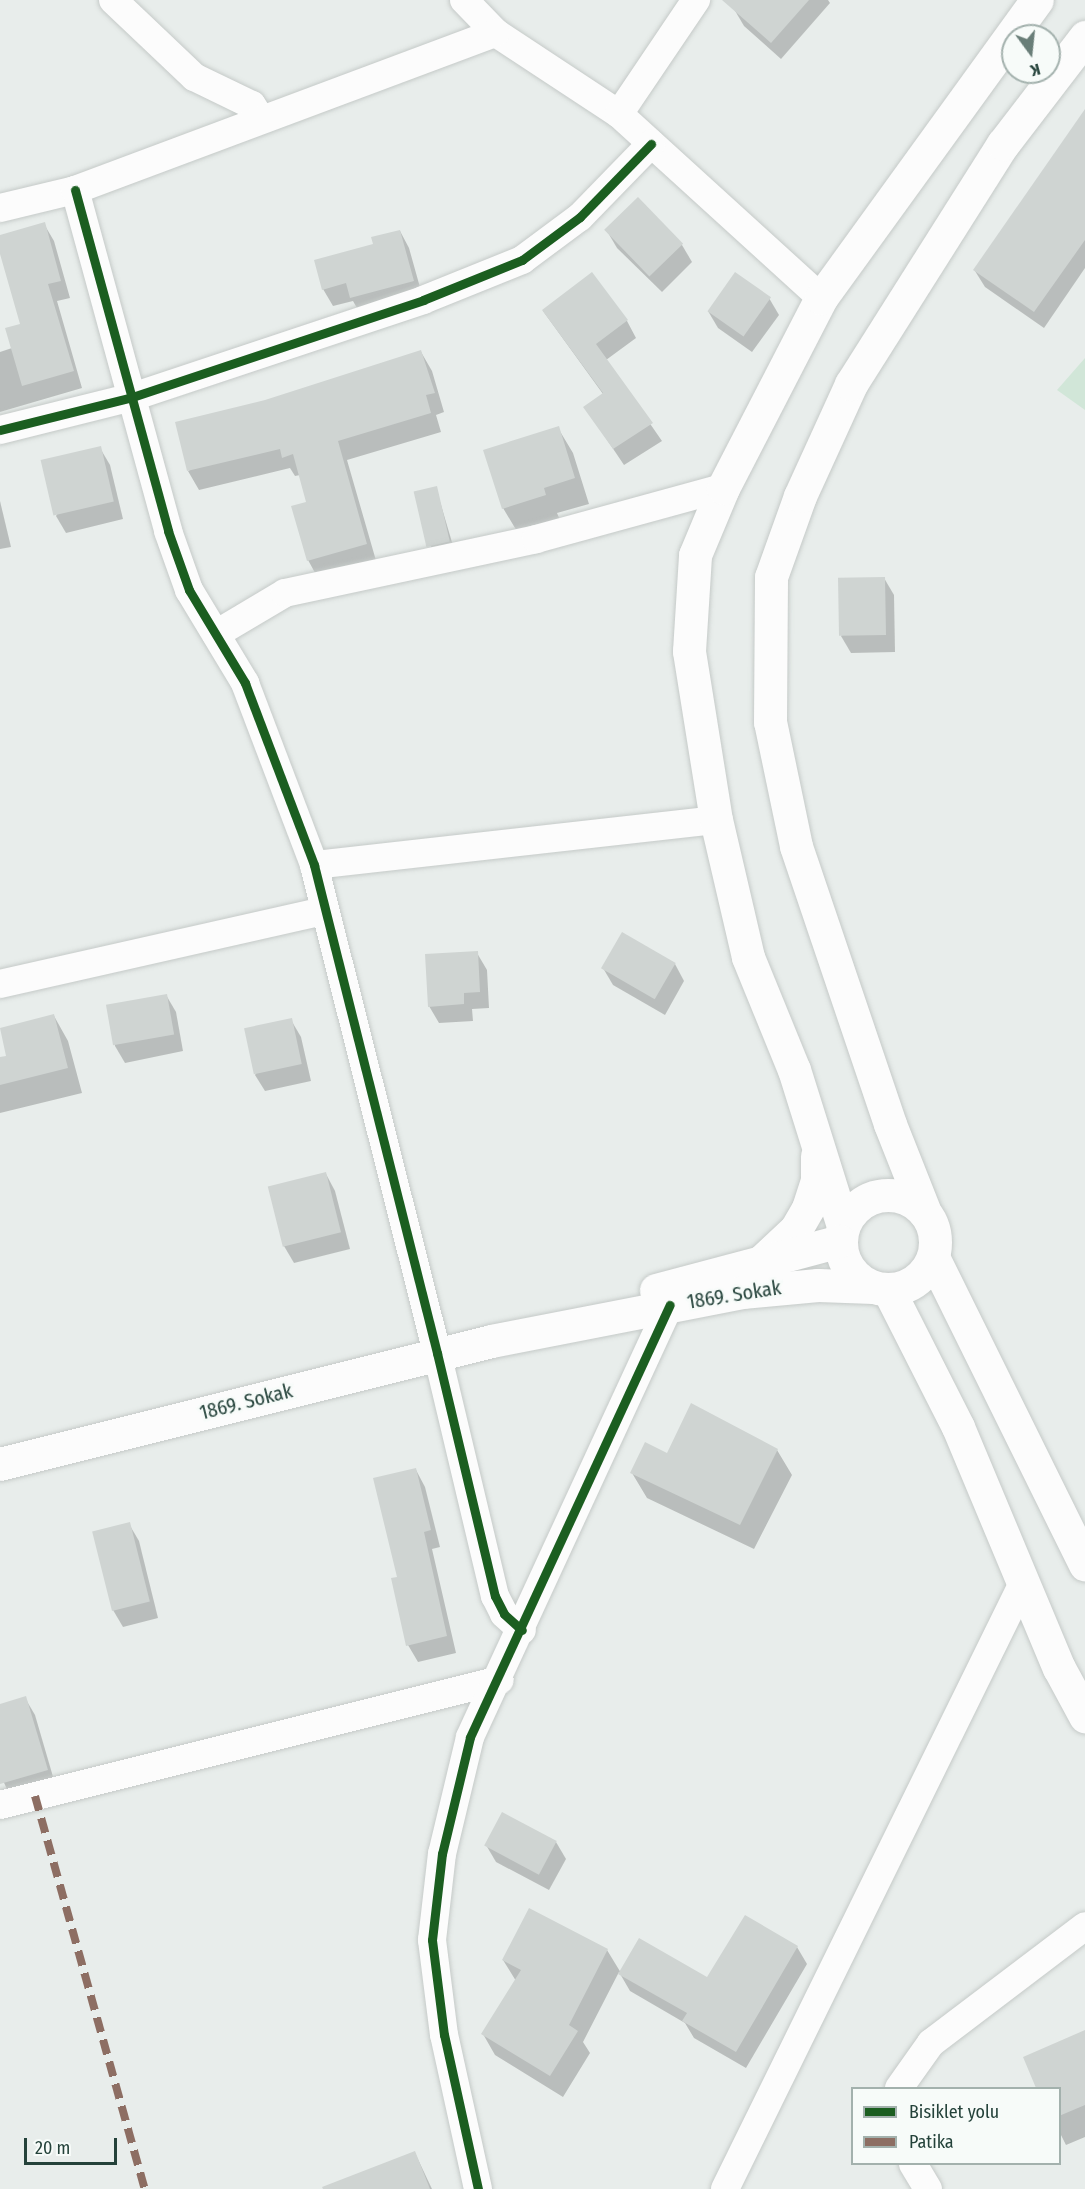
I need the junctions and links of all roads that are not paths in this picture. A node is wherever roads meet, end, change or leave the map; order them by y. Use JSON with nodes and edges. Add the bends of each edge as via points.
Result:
{"nodes":[{"id":1,"x":112,"y":0,"type":"edge"},
{"id":2,"x":464,"y":0,"type":"edge"},
{"id":3,"x":696,"y":0,"type":"edge"},
{"id":4,"x":1037,"y":0,"type":"edge"},
{"id":5,"x":496,"y":33,"type":"junction"},
{"id":6,"x":1085,"y":37,"type":"edge"},
{"id":7,"x":619,"y":114,"type":"junction"},
{"id":8,"x":261,"y":119,"type":"junction"},
{"id":9,"x":651,"y":144,"type":"junction"},
{"id":10,"x":75,"y":190,"type":"junction"},
{"id":11,"x":0,"y":208,"type":"edge"},
{"id":12,"x":820,"y":298,"type":"junction"},
{"id":13,"x":132,"y":397,"type":"junction"},
{"id":14,"x":0,"y":430,"type":"edge"},
{"id":15,"x":723,"y":488,"type":"junction"},
{"id":16,"x":216,"y":634,"type":"junction"},
{"id":17,"x":716,"y":820,"type":"junction"},
{"id":18,"x":314,"y":865,"type":"junction"},
{"id":19,"x":326,"y":911,"type":"junction"},
{"id":20,"x":0,"y":984,"type":"edge"},
{"id":21,"x":817,"y":1145,"type":"junction"},
{"id":22,"x":924,"y":1210,"type":"junction"},
{"id":23,"x":841,"y":1234,"type":"junction"},
{"id":24,"x":933,"y":1257,"type":"junction"},
{"id":25,"x":762,"y":1261,"type":"junction"},
{"id":26,"x":880,"y":1288,"type":"junction"},
{"id":27,"x":670,"y":1305,"type":"junction"},
{"id":28,"x":491,"y":1341,"type":"junction"},
{"id":29,"x":438,"y":1353,"type":"junction"},
{"id":30,"x":0,"y":1464,"type":"edge"},
{"id":31,"x":1085,"y":1564,"type":"edge"},
{"id":32,"x":1023,"y":1583,"type":"junction"},
{"id":33,"x":522,"y":1630,"type":"junction"},
{"id":34,"x":500,"y":1680,"type":"junction"},
{"id":35,"x":1085,"y":1716,"type":"edge"},
{"id":36,"x":0,"y":1805,"type":"edge"},
{"id":37,"x":1085,"y":1926,"type":"edge"},
{"id":38,"x":900,"y":2087,"type":"edge"},
{"id":39,"x":914,"y":2165,"type":"edge"},
{"id":40,"x":478,"y":2189,"type":"edge"},
{"id":41,"x":725,"y":2189,"type":"edge"},
{"id":42,"x":928,"y":2189,"type":"edge"}],
"edges":[{"from":1,"to":8,"type":"street","via":[[194,77],[246,101]]},
{"from":2,"to":5,"type":"street"},
{"from":3,"to":7,"type":"street"},
{"from":4,"to":12,"type":"main road"},
{"from":5,"to":7,"type":"street"},
{"from":5,"to":8,"type":"street"},
{"from":6,"to":22,"type":"main road","via":[[1003,144],[851,384],[800,496],[771,577],[770,722],[796,846],[890,1124]]},
{"from":7,"to":9,"type":"street"},
{"from":8,"to":10,"type":"street"},
{"from":9,"to":12,"type":"street"},
{"from":9,"to":13,"type":"street","via":[[580,217],[522,260],[423,300]]},
{"from":10,"to":11,"type":"street"},
{"from":10,"to":13,"type":"street"},
{"from":12,"to":15,"type":"main road"},
{"from":13,"to":14,"type":"street"},
{"from":13,"to":16,"type":"street","via":[[147,466],[189,590]]},
{"from":15,"to":16,"type":"street","via":[[536,539],[285,593]]},
{"from":15,"to":17,"type":"main road","via":[[695,555],[689,651]]},
{"from":16,"to":18,"type":"street","via":[[245,683]]},
{"from":17,"to":18,"type":"street"},
{"from":17,"to":21,"type":"main road","via":[[748,957],[794,1070]]},
{"from":18,"to":19,"type":"street"},
{"from":19,"to":20,"type":"street"},
{"from":19,"to":29,"type":"street"},
{"from":21,"to":23,"type":"main road"},
{"from":21,"to":25,"type":"main road","via":[[817,1180],[808,1208],[796,1229]]},
{"from":22,"to":23,"type":"main road","via":[[911,1200],[879,1195],[857,1206]]},
{"from":22,"to":24,"type":"main road","via":[[936,1240]]},
{"from":23,"to":25,"type":"main road","name":"1869. Sokak"},
{"from":23,"to":26,"type":"main road","via":[[849,1269]]},
{"from":24,"to":26,"type":"main road","via":[[916,1280]]},
{"from":24,"to":31,"type":"main road"},
{"from":25,"to":28,"type":"main road","name":"1869. Sokak"},
{"from":26,"to":27,"type":"main road","name":"1869. Sokak","via":[[785,1287]]},
{"from":26,"to":32,"type":"main road","via":[[958,1427]]},
{"from":27,"to":28,"type":"main road","name":"1869. Sokak"},
{"from":27,"to":33,"type":"street"},
{"from":28,"to":29,"type":"main road","name":"1869. Sokak"},
{"from":29,"to":30,"type":"main road","name":"1869. Sokak"},
{"from":29,"to":33,"type":"street","via":[[495,1596],[504,1614]]},
{"from":32,"to":35,"type":"main road","via":[[1059,1668]]},
{"from":32,"to":41,"type":"street"},
{"from":33,"to":34,"type":"street"},
{"from":34,"to":36,"type":"street"},
{"from":34,"to":40,"type":"street","via":[[470,1737],[442,1854],[432,1940],[444,2035]]},
{"from":37,"to":38,"type":"street","via":[[931,2043]]},
{"from":39,"to":42,"type":"street"}]}
